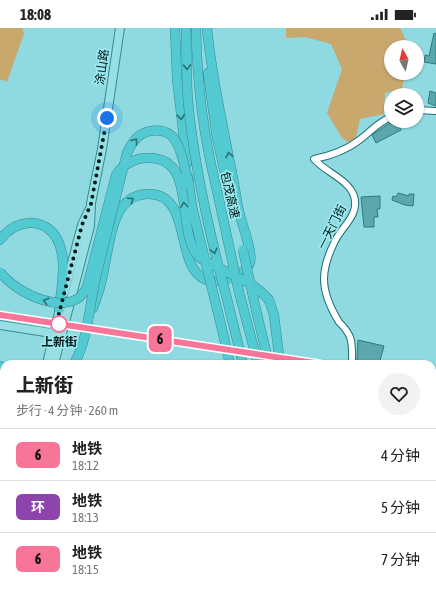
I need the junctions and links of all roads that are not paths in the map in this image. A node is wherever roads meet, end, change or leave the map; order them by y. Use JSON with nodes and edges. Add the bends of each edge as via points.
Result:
{"nodes":[{"id":1,"x":120,"y":28,"type":"edge"},
{"id":2,"x":175,"y":28,"type":"edge"},
{"id":3,"x":186,"y":28,"type":"edge"},
{"id":4,"x":196,"y":28,"type":"edge"},
{"id":5,"x":206,"y":28,"type":"edge"},
{"id":6,"x":424,"y":110,"type":"edge"},
{"id":7,"x":436,"y":110,"type":"edge"},
{"id":8,"x":384,"y":121,"type":"edge"},
{"id":9,"x":189,"y":184,"type":"junction"},
{"id":10,"x":91,"y":204,"type":"junction"},
{"id":11,"x":0,"y":240,"type":"edge"},
{"id":12,"x":0,"y":272,"type":"edge"},
{"id":13,"x":60,"y":309,"type":"junction"},
{"id":14,"x":0,"y":316,"type":"edge"},
{"id":15,"x":0,"y":325,"type":"edge"},
{"id":16,"x":86,"y":327,"type":"junction"},
{"id":17,"x":222,"y":327,"type":"junction"},
{"id":18,"x":59,"y":330,"type":"junction"},
{"id":19,"x":48,"y":360,"type":"edge"},
{"id":20,"x":55,"y":360,"type":"edge"},
{"id":21,"x":76,"y":360,"type":"edge"},
{"id":22,"x":226,"y":360,"type":"edge"},
{"id":23,"x":229,"y":360,"type":"edge"},
{"id":24,"x":242,"y":360,"type":"edge"},
{"id":25,"x":257,"y":360,"type":"edge"},
{"id":26,"x":268,"y":360,"type":"edge"},
{"id":27,"x":280,"y":360,"type":"edge"},
{"id":28,"x":352,"y":360,"type":"edge"}],
"edges":[{"from":1,"to":10,"type":"main road","name":"涂山路"},
{"from":2,"to":9,"type":"highway","one_way":true,"bridge":true,"via":[[177,79]]},
{"from":3,"to":24,"type":"highway","name":"包茂高速","one_way":true,"bridge":true,"via":[[188,101],[194,144],[210,237]]},
{"from":4,"to":25,"type":"highway","name":"包茂高速","bridge":true,"via":[[202,121],[239,292]]},
{"from":16,"to":5,"type":"highway","one_way":true,"bridge":true,"via":[[101,284],[115,224],[122,208],[132,198],[148,194],[159,195],[168,200],[174,207],[179,221],[188,259],[198,273],[211,281],[232,279],[248,267],[249,249],[238,208]]},
{"from":5,"to":26,"type":"highway","bridge":true,"via":[[211,101],[230,199]]},
{"from":6,"to":7,"type":"street"},
{"from":8,"to":28,"type":"street","name":"一天门街","via":[[374,126],[353,145],[314,159],[346,185],[355,200],[354,212],[330,252],[324,280],[326,296],[333,312],[349,336],[353,350]]},
{"from":16,"to":9,"type":"highway","one_way":true,"bridge":true,"via":[[127,154],[138,136],[156,130],[174,138]]},
{"from":9,"to":17,"type":"highway","bridge":true,"via":[[192,207]]},
{"from":10,"to":13,"type":"main road","name":"涂山路","via":[[82,225]]},
{"from":10,"to":18,"type":"main road","name":"涂山路","via":[[90,226]]},
{"from":11,"to":13,"type":"highway","via":[[11,228],[20,224],[31,222],[50,230],[57,240],[63,264]]},
{"from":27,"to":12,"type":"highway","one_way":true,"bridge":true,"via":[[274,315],[269,300],[254,286],[199,257],[189,237],[181,182],[166,162],[154,158],[143,158],[125,164],[116,175],[87,287],[80,298],[69,302],[50,303],[13,286]]},
{"from":13,"to":18,"type":"main road","name":"涂山路"},
{"from":14,"to":18,"type":"main road"},
{"from":15,"to":18,"type":"main road"},
{"from":16,"to":21,"type":"highway","bridge":true},
{"from":17,"to":22,"type":"highway"},
{"from":17,"to":23,"type":"highway"},
{"from":18,"to":19,"type":"main road","name":"涂山路"},
{"from":18,"to":20,"type":"main road","name":"涂山路"}]}
